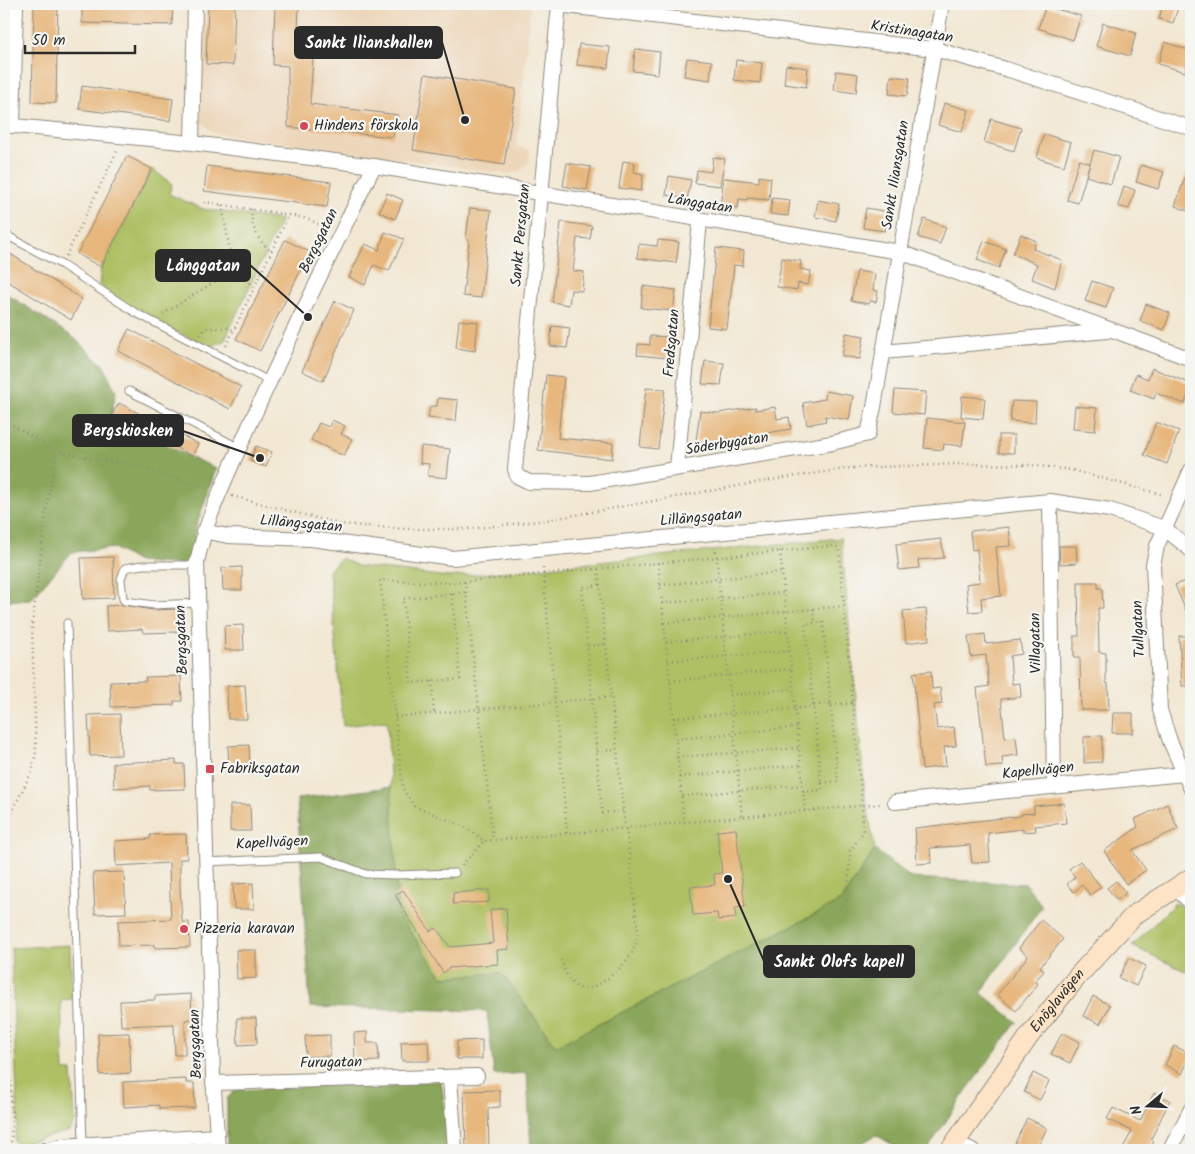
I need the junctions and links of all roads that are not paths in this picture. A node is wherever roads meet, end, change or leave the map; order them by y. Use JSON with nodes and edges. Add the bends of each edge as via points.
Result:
{"nodes":[{"id":1,"x":16,"y":4,"type":"edge"},
{"id":2,"x":195,"y":4,"type":"edge"},
{"id":3,"x":558,"y":4,"type":"edge"},
{"id":4,"x":942,"y":4,"type":"edge"},
{"id":5,"x":934,"y":49,"type":"junction"},
{"id":6,"x":8,"y":126,"type":"edge"},
{"id":7,"x":1191,"y":128,"type":"edge"},
{"id":8,"x":192,"y":143,"type":"junction"},
{"id":9,"x":374,"y":166,"type":"junction"},
{"id":10,"x":541,"y":193,"type":"junction"},
{"id":11,"x":700,"y":221,"type":"junction"},
{"id":12,"x":4,"y":234,"type":"edge"},
{"id":13,"x":900,"y":252,"type":"junction"},
{"id":14,"x":1111,"y":330,"type":"junction"},
{"id":15,"x":883,"y":352,"type":"junction"},
{"id":16,"x":1191,"y":359,"type":"edge"},
{"id":17,"x":269,"y":382,"type":"junction"},
{"id":18,"x":129,"y":391,"type":"dead end"},
{"id":19,"x":240,"y":448,"type":"junction"},
{"id":20,"x":677,"y":468,"type":"junction"},
{"id":21,"x":515,"y":469,"type":"joint"},
{"id":22,"x":1191,"y":470,"type":"edge"},
{"id":23,"x":1050,"y":501,"type":"junction"},
{"id":24,"x":1164,"y":528,"type":"junction"},
{"id":25,"x":204,"y":531,"type":"junction"},
{"id":26,"x":1191,"y":550,"type":"edge"},
{"id":27,"x":197,"y":565,"type":"junction"},
{"id":28,"x":197,"y":603,"type":"junction"},
{"id":29,"x":67,"y":623,"type":"dead end"},
{"id":30,"x":1184,"y":774,"type":"junction"},
{"id":31,"x":1054,"y":785,"type":"junction"},
{"id":32,"x":1191,"y":789,"type":"edge"},
{"id":33,"x":895,"y":802,"type":"road end"},
{"id":34,"x":206,"y":862,"type":"junction"},
{"id":35,"x":455,"y":873,"type":"road end"},
{"id":36,"x":1183,"y":883,"type":"edge"},
{"id":37,"x":1191,"y":903,"type":"edge"},
{"id":38,"x":477,"y":1076,"type":"dead end"},
{"id":39,"x":450,"y":1077,"type":"junction"},
{"id":40,"x":213,"y":1083,"type":"junction"},
{"id":41,"x":1191,"y":1109,"type":"edge"},
{"id":42,"x":217,"y":1143,"type":"edge"},
{"id":43,"x":83,"y":1145,"type":"junction"},
{"id":44,"x":952,"y":1146,"type":"edge"},
{"id":45,"x":61,"y":1148,"type":"edge"},
{"id":46,"x":45,"y":1150,"type":"edge"},
{"id":47,"x":455,"y":1150,"type":"edge"},
{"id":48,"x":972,"y":1150,"type":"edge"},
{"id":49,"x":1170,"y":1150,"type":"edge"}],
"edges":[{"from":1,"to":6,"type":"street"},
{"from":2,"to":8,"type":"street"},
{"from":3,"to":5,"type":"street","name":"Kristinagatan"},
{"from":3,"to":10,"type":"street","name":"Sankt Persgatan"},
{"from":4,"to":5,"type":"street","name":"Sankt Iliansgatan"},
{"from":5,"to":7,"type":"street","name":"Kristinagatan"},
{"from":5,"to":13,"type":"street","name":"Sankt Iliansgatan"},
{"from":6,"to":8,"type":"street","name":"Långgatan"},
{"from":8,"to":9,"type":"street","name":"Långgatan"},
{"from":9,"to":10,"type":"street","name":"Långgatan"},
{"from":9,"to":17,"type":"street","name":"Bergsgatan"},
{"from":10,"to":11,"type":"street","name":"Långgatan"},
{"from":10,"to":21,"type":"street","name":"Sankt Persgatan"},
{"from":11,"to":13,"type":"street","name":"Långgatan"},
{"from":11,"to":20,"type":"street","name":"Fredsgatan"},
{"from":12,"to":17,"type":"lane","via":[[62,265],[136,313]]},
{"from":13,"to":14,"type":"street","name":"Långgatan"},
{"from":13,"to":15,"type":"street","name":"Sankt Iliansgatan"},
{"from":14,"to":15,"type":"street","name":"Långgatan"},
{"from":14,"to":16,"type":"street","name":"Långgatan"},
{"from":15,"to":20,"type":"street","name":"Söderbygatan","via":[[868,434],[832,443]]},
{"from":17,"to":19,"type":"street","name":"Bergsgatan"},
{"from":18,"to":19,"type":"lane"},
{"from":19,"to":25,"type":"street","name":"Bergsgatan"},
{"from":20,"to":21,"type":"street","name":"Söderbygatan","via":[[590,483],[528,482],[517,476]]},
{"from":22,"to":24,"type":"street","name":"Tullgatan"},
{"from":23,"to":24,"type":"street","name":"Lillängsgatan","via":[[1110,510]]},
{"from":23,"to":25,"type":"street","name":"Lillängsgatan","via":[[452,558],[311,539],[228,536]]},
{"from":23,"to":31,"type":"street","name":"Villagatan"},
{"from":24,"to":26,"type":"street","name":"Lillängsgatan"},
{"from":24,"to":30,"type":"street","name":"Tullgatan","via":[[1153,565],[1160,710]]},
{"from":25,"to":27,"type":"street","name":"Bergsgatan"},
{"from":27,"to":28,"type":"street","name":"Bergsgatan"},
{"from":27,"to":28,"type":"lane","via":[[125,568],[121,579],[125,601],[154,605]]},
{"from":28,"to":34,"type":"street","name":"Bergsgatan"},
{"from":29,"to":43,"type":"lane"},
{"from":30,"to":31,"type":"street","name":"Kapellvägen"},
{"from":30,"to":32,"type":"street","name":"Tullgatan"},
{"from":31,"to":33,"type":"street","name":"Kapellvägen"},
{"from":34,"to":35,"type":"lane","name":"Kapellvägen","via":[[320,857],[366,874]]},
{"from":34,"to":40,"type":"street","name":"Bergsgatan"},
{"from":36,"to":37,"type":"street"},
{"from":36,"to":44,"type":"street","name":"Enöglavägen","via":[[1134,915],[1077,977],[1030,1034]]},
{"from":38,"to":39,"type":"street","name":"Furugatan"},
{"from":39,"to":40,"type":"street","name":"Furugatan"},
{"from":39,"to":47,"type":"street"},
{"from":40,"to":42,"type":"street","name":"Bergsgatan"},
{"from":41,"to":49,"type":"street"},
{"from":42,"to":43,"type":"street"},
{"from":43,"to":45,"type":"street"},
{"from":44,"to":48,"type":"street"},
{"from":45,"to":46,"type":"street"}]}
